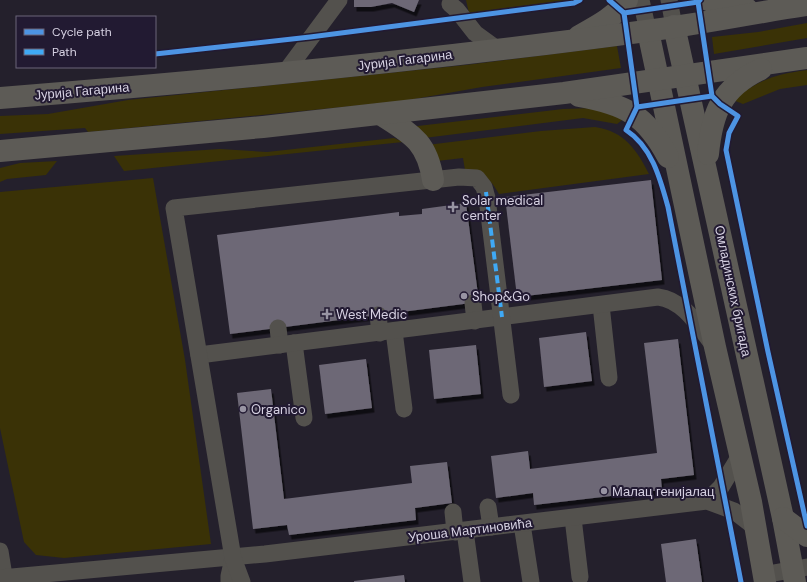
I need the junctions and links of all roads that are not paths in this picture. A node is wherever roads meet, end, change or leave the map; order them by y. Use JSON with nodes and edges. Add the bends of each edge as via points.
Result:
{"nodes":[{"id":1,"x":339,"y":0,"type":"edge"},
{"id":2,"x":627,"y":0,"type":"edge"},
{"id":3,"x":641,"y":0,"type":"edge"},
{"id":4,"x":669,"y":0,"type":"edge"},
{"id":5,"x":708,"y":0,"type":"edge"},
{"id":6,"x":450,"y":4,"type":"dead end"},
{"id":7,"x":807,"y":5,"type":"edge"},
{"id":8,"x":780,"y":9,"type":"junction"},
{"id":9,"x":674,"y":26,"type":"junction"},
{"id":10,"x":648,"y":31,"type":"junction"},
{"id":11,"x":573,"y":40,"type":"junction"},
{"id":12,"x":497,"y":49,"type":"junction"},
{"id":13,"x":807,"y":58,"type":"edge"},
{"id":14,"x":777,"y":63,"type":"junction"},
{"id":15,"x":284,"y":74,"type":"junction"},
{"id":16,"x":686,"y":76,"type":"junction"},
{"id":17,"x":658,"y":80,"type":"junction"},
{"id":18,"x":564,"y":93,"type":"junction"},
{"id":19,"x":6,"y":97,"type":"edge"},
{"id":20,"x":380,"y":114,"type":"junction"},
{"id":21,"x":26,"y":149,"type":"junction"},
{"id":22,"x":0,"y":151,"type":"edge"},
{"id":23,"x":0,"y":158,"type":"edge"},
{"id":24,"x":706,"y":168,"type":"junction"},
{"id":25,"x":678,"y":174,"type":"junction"},
{"id":26,"x":433,"y":180,"type":"junction"},
{"id":27,"x":473,"y":303,"type":"dead end"},
{"id":28,"x":601,"y":305,"type":"junction"},
{"id":29,"x":378,"y":315,"type":"dead end"},
{"id":30,"x":502,"y":317,"type":"junction"},
{"id":31,"x":475,"y":321,"type":"junction"},
{"id":32,"x":278,"y":328,"type":"dead end"},
{"id":33,"x":387,"y":332,"type":"junction"},
{"id":34,"x":287,"y":344,"type":"junction"},
{"id":35,"x":715,"y":347,"type":"junction"},
{"id":36,"x":199,"y":355,"type":"junction"},
{"id":37,"x":610,"y":378,"type":"dead end"},
{"id":38,"x":512,"y":395,"type":"dead end"},
{"id":39,"x":404,"y":409,"type":"dead end"},
{"id":40,"x":304,"y":418,"type":"dead end"},
{"id":41,"x":741,"y":454,"type":"junction"},
{"id":42,"x":707,"y":501,"type":"junction"},
{"id":43,"x":488,"y":508,"type":"dead end"},
{"id":44,"x":453,"y":512,"type":"dead end"},
{"id":45,"x":573,"y":518,"type":"junction"},
{"id":46,"x":783,"y":518,"type":"junction"},
{"id":47,"x":522,"y":524,"type":"junction"},
{"id":48,"x":491,"y":527,"type":"junction"},
{"id":49,"x":756,"y":528,"type":"junction"},
{"id":50,"x":460,"y":531,"type":"junction"},
{"id":51,"x":807,"y":536,"type":"edge"},
{"id":52,"x":0,"y":551,"type":"edge"},
{"id":53,"x":233,"y":558,"type":"junction"},
{"id":54,"x":798,"y":573,"type":"edge"},
{"id":55,"x":580,"y":577,"type":"dead end"},
{"id":56,"x":764,"y":578,"type":"edge"},
{"id":57,"x":3,"y":579,"type":"edge"},
{"id":58,"x":229,"y":582,"type":"edge"},
{"id":59,"x":242,"y":582,"type":"edge"},
{"id":60,"x":472,"y":582,"type":"edge"},
{"id":61,"x":531,"y":582,"type":"edge"}],
"edges":[{"from":1,"to":15,"type":"street"},
{"from":2,"to":11,"type":"main road","via":[[611,16]]},
{"from":3,"to":10,"type":"street"},
{"from":4,"to":9,"type":"street","name":"Омладинских бригада"},
{"from":5,"to":8,"type":"main road","via":[[738,8]]},
{"from":6,"to":12,"type":"street","via":[[475,33]]},
{"from":7,"to":8,"type":"main road","name":"Јурија Гагарина"},
{"from":8,"to":9,"type":"main road","name":"Јурија Гагарина"},
{"from":9,"to":10,"type":"main road","name":"Јурија Гагарина"},
{"from":9,"to":16,"type":"main road","name":"Омладинских бригада"},
{"from":10,"to":11,"type":"main road","name":"Јурија Гагарина"},
{"from":10,"to":17,"type":"main road"},
{"from":11,"to":12,"type":"main road","name":"Јурија Гагарина"},
{"from":12,"to":15,"type":"main road","name":"Јурија Гагарина"},
{"from":13,"to":14,"type":"main road"},
{"from":14,"to":16,"type":"main road"},
{"from":14,"to":24,"type":"main road","via":[[744,78],[732,87],[720,104],[710,137]]},
{"from":15,"to":19,"type":"main road","name":"Јурија Гагарина"},
{"from":16,"to":17,"type":"main road"},
{"from":16,"to":24,"type":"main road","name":"Омладинских бригада"},
{"from":17,"to":18,"type":"main road"},
{"from":17,"to":25,"type":"main road"},
{"from":18,"to":20,"type":"main road"},
{"from":18,"to":25,"type":"main road","via":[[611,103],[634,113],[653,131]]},
{"from":20,"to":21,"type":"main road"},
{"from":20,"to":26,"type":"main road","via":[[420,142],[428,156]]},
{"from":21,"to":22,"type":"main road"},
{"from":21,"to":23,"type":"main road"},
{"from":24,"to":46,"type":"main road","name":"Омладинских бригада"},
{"from":25,"to":35,"type":"main road"},
{"from":26,"to":30,"type":"street","via":[[469,177],[482,182],[487,198]]},
{"from":26,"to":36,"type":"street","via":[[174,208]]},
{"from":27,"to":31,"type":"street"},
{"from":28,"to":30,"type":"street"},
{"from":28,"to":35,"type":"street","via":[[658,297],[669,299],[687,312]]},
{"from":28,"to":37,"type":"street"},
{"from":29,"to":33,"type":"street"},
{"from":30,"to":31,"type":"street"},
{"from":30,"to":38,"type":"street"},
{"from":31,"to":33,"type":"street"},
{"from":32,"to":34,"type":"street"},
{"from":33,"to":34,"type":"street"},
{"from":33,"to":39,"type":"street"},
{"from":34,"to":36,"type":"street"},
{"from":34,"to":40,"type":"street"},
{"from":35,"to":41,"type":"main road"},
{"from":36,"to":53,"type":"street"},
{"from":41,"to":42,"type":"street","via":[[721,487]]},
{"from":41,"to":49,"type":"main road"},
{"from":42,"to":45,"type":"street","name":"Уроша Мартиновића"},
{"from":42,"to":49,"type":"street","name":"Уроша Мартиновића","via":[[734,511]]},
{"from":43,"to":48,"type":"street"},
{"from":44,"to":50,"type":"street"},
{"from":45,"to":47,"type":"street","name":"Уроша Мартиновића"},
{"from":45,"to":55,"type":"street"},
{"from":46,"to":51,"type":"main road"},
{"from":46,"to":54,"type":"main road","name":"Омладинских бригада"},
{"from":47,"to":48,"type":"street","name":"Уроша Мартиновића"},
{"from":47,"to":61,"type":"street"},
{"from":48,"to":50,"type":"street","name":"Уроша Мартиновића"},
{"from":49,"to":56,"type":"main road"},
{"from":50,"to":53,"type":"street","name":"Уроша Мартиновића"},
{"from":50,"to":60,"type":"street"},
{"from":52,"to":57,"type":"street"},
{"from":53,"to":57,"type":"street","name":"Уроша Мартиновића"},
{"from":53,"to":58,"type":"street"},
{"from":53,"to":59,"type":"street"},
{"from":54,"to":56,"type":"street"}]}
